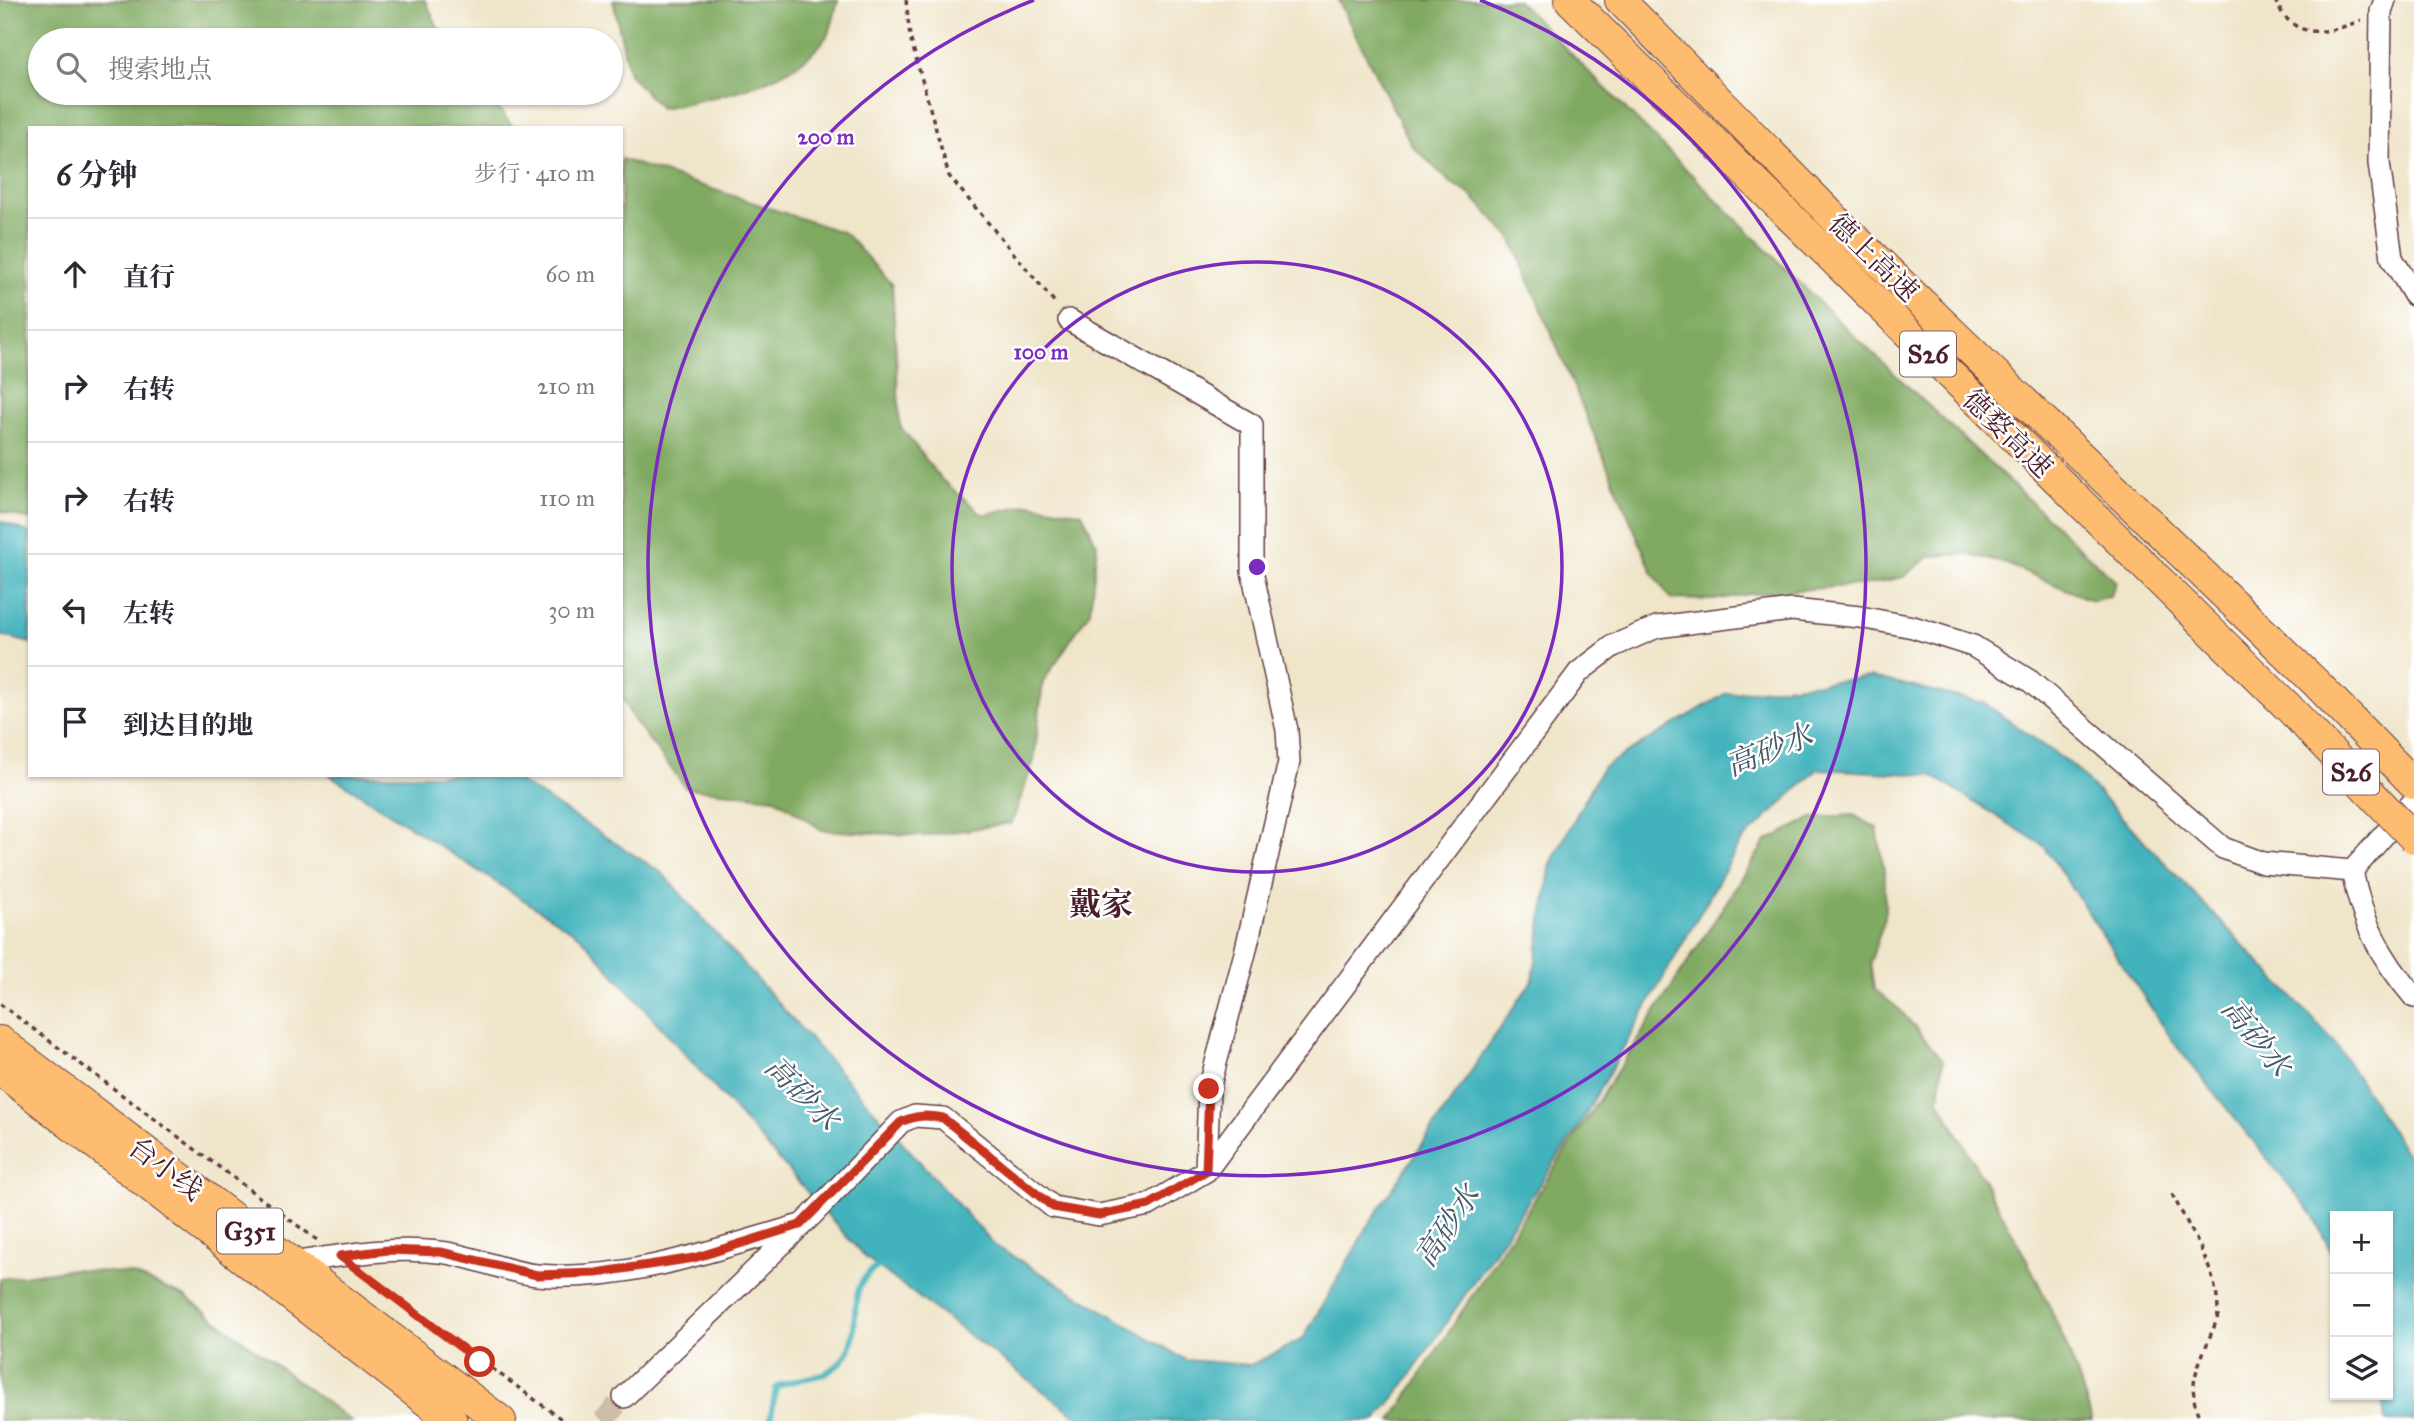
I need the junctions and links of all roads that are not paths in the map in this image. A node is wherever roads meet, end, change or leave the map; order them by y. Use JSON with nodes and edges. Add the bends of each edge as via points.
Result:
{"nodes":[{"id":1,"x":1570,"y":0,"type":"edge"},
{"id":2,"x":1620,"y":0,"type":"edge"},
{"id":3,"x":2383,"y":6,"type":"edge"},
{"id":4,"x":2414,"y":295,"type":"edge"},
{"id":5,"x":1069,"y":320,"type":"road end"},
{"id":6,"x":2414,"y":784,"type":"edge"},
{"id":7,"x":2414,"y":801,"type":"edge"},
{"id":8,"x":2414,"y":838,"type":"edge"},
{"id":9,"x":2352,"y":871,"type":"junction"},
{"id":10,"x":2414,"y":998,"type":"edge"},
{"id":11,"x":0,"y":1041,"type":"edge"},
{"id":12,"x":0,"y":1070,"type":"edge"},
{"id":13,"x":1206,"y":1171,"type":"junction"},
{"id":14,"x":806,"y":1220,"type":"junction"},
{"id":15,"x":291,"y":1263,"type":"junction"},
{"id":16,"x":624,"y":1397,"type":"tunnel mouth"},
{"id":17,"x":485,"y":1417,"type":"edge"},
{"id":18,"x":452,"y":1421,"type":"edge"}],
"edges":[{"from":1,"to":8,"type":"highway","name":"德婺高速","number":"S26","bridge":true,"via":[[2288,707]]},
{"from":2,"to":6,"type":"highway","name":"德上高速","number":"S26","via":[[1847,231],[2316,683]]},
{"from":3,"to":4,"type":"street","via":[[2379,163],[2392,258]]},
{"from":5,"to":13,"type":"street","via":[[1252,425],[1252,572],[1287,730],[1289,762],[1209,1089]]},
{"from":7,"to":9,"type":"street"},
{"from":9,"to":10,"type":"street","via":[[2359,909],[2377,946]]},
{"from":9,"to":13,"type":"street","via":[[2263,863],[2223,848],[2030,681],[1973,646],[1913,626],[1792,610],[1657,626],[1613,646],[1579,673]]},
{"from":11,"to":15,"type":"highway","name":"台小线","number":"G351"},
{"from":12,"to":18,"type":"highway","name":"台小线","number":"G351"},
{"from":13,"to":14,"type":"street","via":[[1149,1205],[1099,1215],[1053,1207],[943,1118],[915,1116],[901,1122]]},
{"from":14,"to":15,"type":"street","via":[[694,1258],[596,1273],[537,1275],[441,1252],[388,1250]]},
{"from":14,"to":16,"type":"street"},
{"from":15,"to":17,"type":"highway","name":"台小线","number":"G351"}]}
